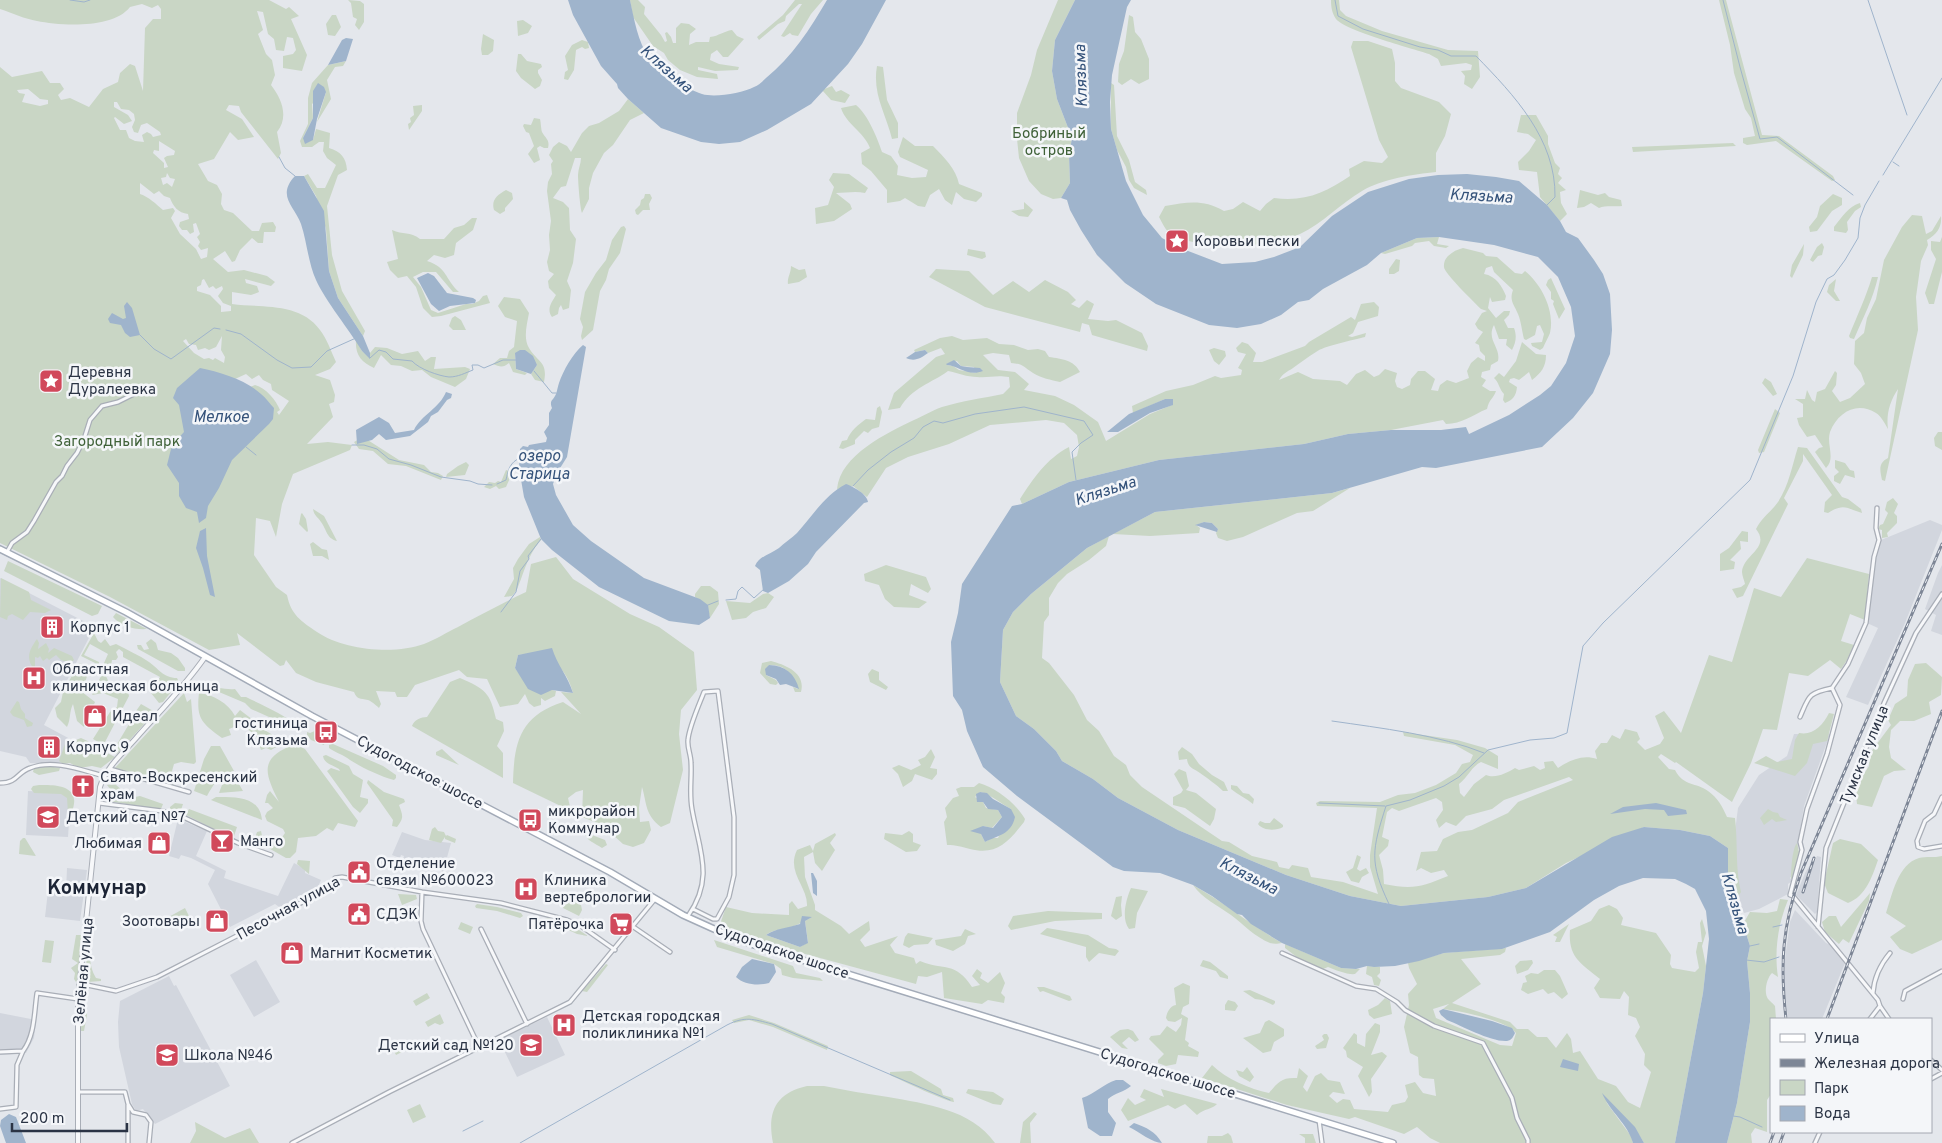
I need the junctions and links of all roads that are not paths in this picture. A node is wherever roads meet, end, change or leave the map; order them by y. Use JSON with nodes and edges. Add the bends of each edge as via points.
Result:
{"nodes":[{"id":1,"x":136,"y":393,"type":"dead end"},
{"id":2,"x":1877,"y":508,"type":"dead end"},
{"id":3,"x":0,"y":549,"type":"edge"},
{"id":4,"x":7,"y":552,"type":"junction"},
{"id":5,"x":1942,"y":594,"type":"edge"},
{"id":6,"x":205,"y":657,"type":"junction"},
{"id":7,"x":1832,"y":688,"type":"junction"},
{"id":8,"x":1800,"y":717,"type":"dead end"},
{"id":9,"x":110,"y":769,"type":"junction"},
{"id":10,"x":104,"y":776,"type":"junction"},
{"id":11,"x":0,"y":783,"type":"edge"},
{"id":12,"x":189,"y":792,"type":"dead end"},
{"id":13,"x":1942,"y":797,"type":"edge"},
{"id":14,"x":99,"y":803,"type":"junction"},
{"id":15,"x":1942,"y":846,"type":"edge"},
{"id":16,"x":271,"y":854,"type":"dead end"},
{"id":17,"x":422,"y":892,"type":"junction"},
{"id":18,"x":655,"y":899,"type":"junction"},
{"id":19,"x":693,"y":909,"type":"junction"},
{"id":20,"x":688,"y":917,"type":"junction"},
{"id":21,"x":632,"y":926,"type":"junction"},
{"id":22,"x":1818,"y":927,"type":"junction"},
{"id":23,"x":481,"y":929,"type":"dead end"},
{"id":24,"x":615,"y":950,"type":"junction"},
{"id":25,"x":670,"y":952,"type":"dead end"},
{"id":26,"x":1282,"y":953,"type":"dead end"},
{"id":27,"x":1890,"y":953,"type":"dead end"},
{"id":28,"x":1942,"y":971,"type":"edge"},
{"id":29,"x":79,"y":986,"type":"junction"},
{"id":30,"x":1873,"y":993,"type":"junction"},
{"id":31,"x":78,"y":999,"type":"junction"},
{"id":32,"x":1903,"y":999,"type":"dead end"},
{"id":33,"x":1880,"y":1006,"type":"junction"},
{"id":34,"x":1871,"y":1018,"type":"edge"},
{"id":35,"x":1888,"y":1018,"type":"edge"},
{"id":36,"x":526,"y":1024,"type":"junction"},
{"id":37,"x":479,"y":1047,"type":"junction"},
{"id":38,"x":23,"y":1051,"type":"junction"},
{"id":39,"x":0,"y":1052,"type":"edge"},
{"id":40,"x":1932,"y":1061,"type":"edge"},
{"id":41,"x":1942,"y":1071,"type":"edge"},
{"id":42,"x":78,"y":1092,"type":"junction"},
{"id":43,"x":128,"y":1104,"type":"junction"},
{"id":44,"x":0,"y":1109,"type":"edge"},
{"id":45,"x":1319,"y":1120,"type":"junction"},
{"id":46,"x":78,"y":1143,"type":"edge"},
{"id":47,"x":128,"y":1143,"type":"edge"},
{"id":48,"x":149,"y":1143,"type":"edge"},
{"id":49,"x":292,"y":1143,"type":"edge"},
{"id":50,"x":1322,"y":1143,"type":"edge"},
{"id":51,"x":1393,"y":1143,"type":"edge"},
{"id":52,"x":1528,"y":1143,"type":"edge"}],
"edges":[{"from":1,"to":4,"type":"street","via":[[102,406],[90,420],[81,446],[34,521]]},
{"from":2,"to":7,"type":"street","via":[[1879,540],[1866,623],[1848,664]]},
{"from":3,"to":4,"type":"main road","name":"Судогодское шоссе"},
{"from":4,"to":6,"type":"main road","name":"Судогодское шоссе","via":[[111,604]]},
{"from":5,"to":22,"type":"street","name":"Тумская улица","via":[[1916,633],[1884,703],[1826,848]]},
{"from":6,"to":9,"type":"street","name":"Зелёная улица"},
{"from":6,"to":18,"type":"main road","name":"Судогодское шоссе","via":[[527,827]]},
{"from":7,"to":8,"type":"street","via":[[1815,692]]},
{"from":7,"to":22,"type":"street","via":[[1840,706],[1807,809],[1800,842],[1802,850],[1790,893]]},
{"from":9,"to":10,"type":"street","name":"Зелёная улица"},
{"from":9,"to":12,"type":"street"},
{"from":10,"to":11,"type":"street","via":[[52,764],[28,768],[14,781]]},
{"from":10,"to":14,"type":"street","name":"Зелёная улица"},
{"from":13,"to":15,"type":"street","via":[[1916,841],[1918,847],[1924,849]]},
{"from":14,"to":16,"type":"street","via":[[183,817],[238,843]]},
{"from":14,"to":29,"type":"street","name":"Зелёная улица"},
{"from":17,"to":24,"type":"street","name":"Песочная улица","via":[[501,902],[567,920],[596,935]]},
{"from":17,"to":29,"type":"street","name":"Песочная улица","via":[[342,876],[335,878],[324,892],[161,976],[116,991]]},
{"from":17,"to":37,"type":"street","via":[[423,929]]},
{"from":18,"to":20,"type":"main road","name":"Судогодское шоссе"},
{"from":18,"to":21,"type":"street"},
{"from":19,"to":19,"type":"street","via":[[702,885],[703,861],[689,788],[691,762],[687,741],[704,692],[718,691],[734,817],[734,875],[729,897],[717,919]]},
{"from":19,"to":20,"type":"street"},
{"from":20,"to":45,"type":"main road","name":"Судогодское шоссе","via":[[754,945]]},
{"from":21,"to":24,"type":"street"},
{"from":21,"to":25,"type":"street"},
{"from":22,"to":30,"type":"street"},
{"from":23,"to":36,"type":"street"},
{"from":24,"to":36,"type":"street","via":[[570,1002]]},
{"from":26,"to":52,"type":"street","via":[[1356,986],[1376,989],[1434,1026],[1483,1043],[1512,1098]]},
{"from":27,"to":30,"type":"street","via":[[1880,965]]},
{"from":28,"to":32,"type":"street","via":[[1905,991]]},
{"from":29,"to":31,"type":"street","name":"Зелёная улица"},
{"from":30,"to":33,"type":"street"},
{"from":31,"to":38,"type":"street","via":[[37,993],[32,1036]]},
{"from":31,"to":42,"type":"street","name":"Зелёная улица"},
{"from":33,"to":34,"type":"street"},
{"from":33,"to":35,"type":"street"},
{"from":36,"to":37,"type":"street"},
{"from":37,"to":49,"type":"street"},
{"from":38,"to":39,"type":"street"},
{"from":38,"to":44,"type":"street","via":[[18,1065],[16,1107]]},
{"from":40,"to":41,"type":"street"},
{"from":42,"to":43,"type":"street","via":[[125,1092]]},
{"from":42,"to":46,"type":"street","name":"Зелёная улица"},
{"from":43,"to":47,"type":"street"},
{"from":43,"to":48,"type":"street","via":[[133,1112],[146,1115],[151,1122]]},
{"from":45,"to":50,"type":"street"},
{"from":45,"to":51,"type":"main road","name":"Судогодское шоссе"}]}
